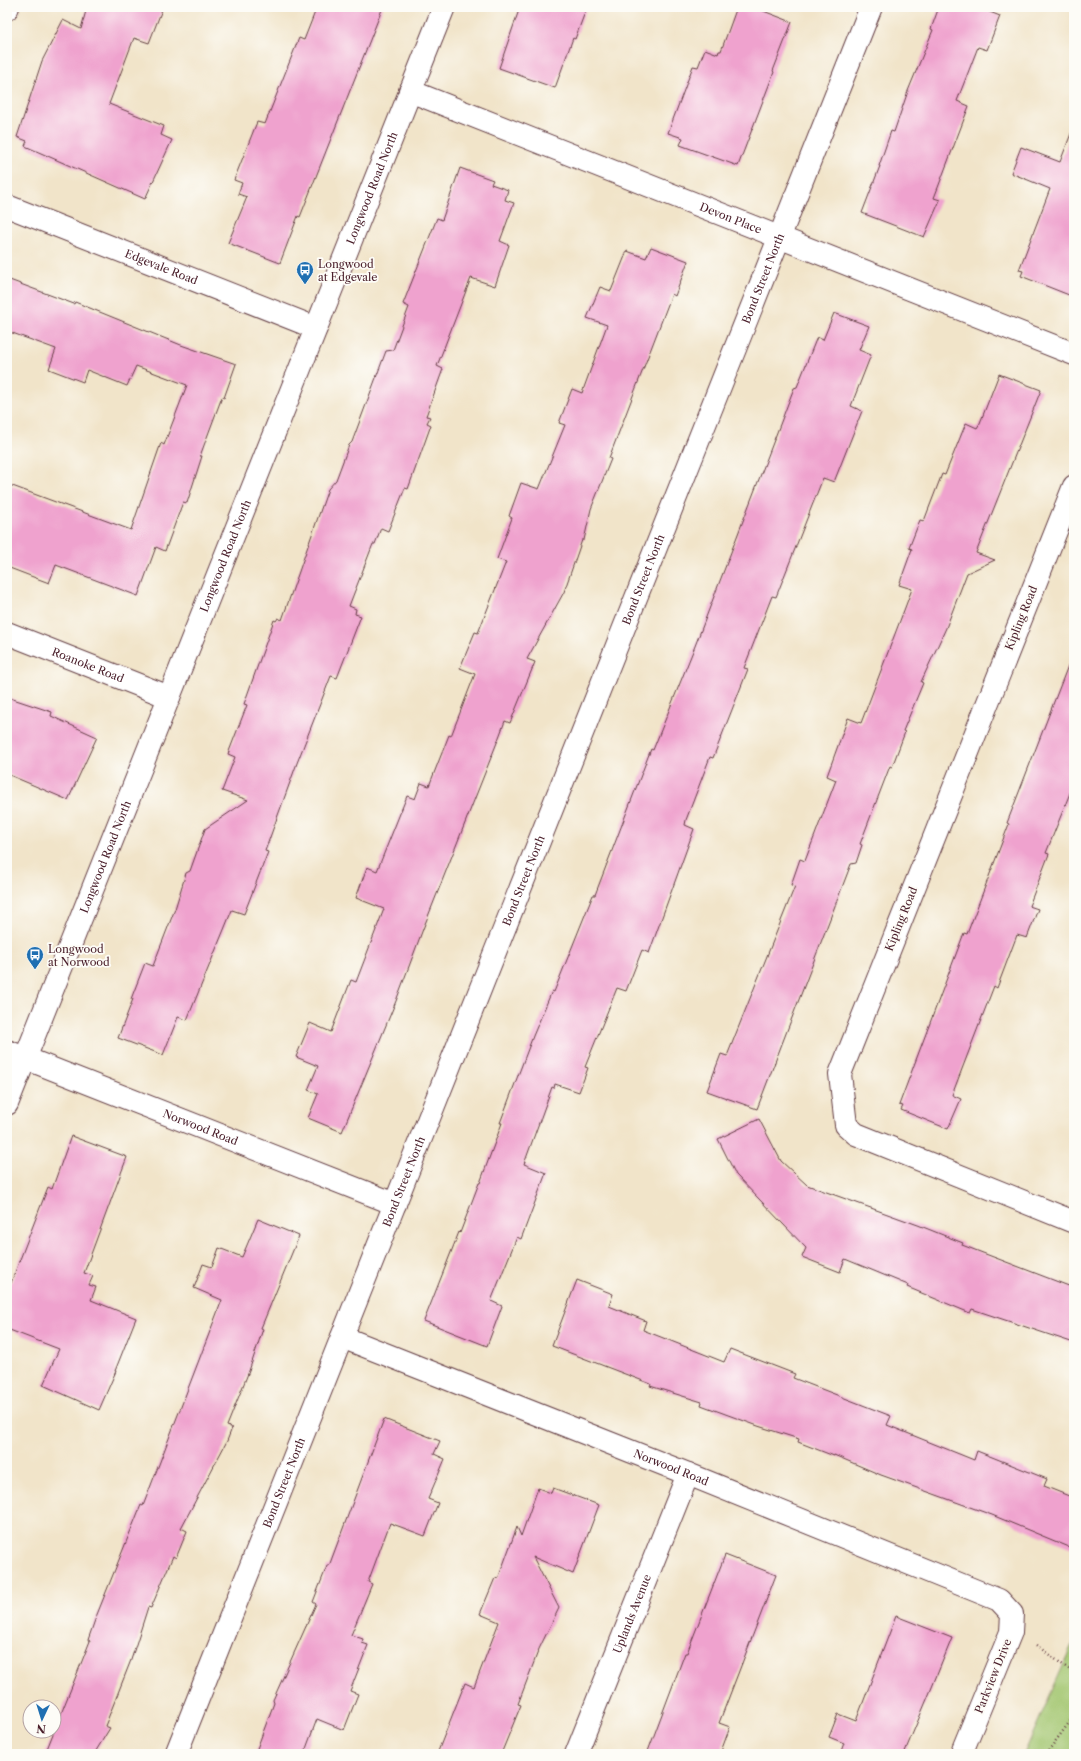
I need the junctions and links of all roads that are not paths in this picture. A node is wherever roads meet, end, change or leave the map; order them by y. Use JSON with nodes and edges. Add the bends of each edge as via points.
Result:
{"nodes":[{"id":1,"x":444,"y":7,"type":"edge"},
{"id":2,"x":872,"y":7,"type":"edge"},
{"id":3,"x":410,"y":91,"type":"junction"},
{"id":4,"x":7,"y":206,"type":"edge"},
{"id":5,"x":780,"y":238,"type":"junction"},
{"id":6,"x":316,"y":328,"type":"junction"},
{"id":7,"x":1074,"y":354,"type":"edge"},
{"id":8,"x":1074,"y":486,"type":"edge"},
{"id":9,"x":7,"y":633,"type":"edge"},
{"id":10,"x":169,"y":697,"type":"junction"},
{"id":11,"x":16,"y":1054,"type":"edge"},
{"id":12,"x":7,"y":1104,"type":"edge"},
{"id":13,"x":395,"y":1204,"type":"junction"},
{"id":14,"x":1074,"y":1222,"type":"edge"},
{"id":15,"x":342,"y":1337,"type":"junction"},
{"id":16,"x":688,"y":1474,"type":"junction"},
{"id":17,"x":999,"y":1600,"type":"joint"},
{"id":18,"x":176,"y":1754,"type":"edge"},
{"id":19,"x":576,"y":1754,"type":"edge"},
{"id":20,"x":961,"y":1754,"type":"edge"}],
"edges":[{"from":1,"to":3,"type":"street","name":"Longwood Road North"},
{"from":2,"to":5,"type":"street","name":"Bond Street North"},
{"from":3,"to":5,"type":"street","name":"Devon Place"},
{"from":3,"to":6,"type":"street","name":"Longwood Road North"},
{"from":4,"to":6,"type":"street","name":"Edgevale Road"},
{"from":5,"to":7,"type":"street","name":"Devon Place"},
{"from":5,"to":13,"type":"street","name":"Bond Street North"},
{"from":6,"to":10,"type":"street","name":"Longwood Road North"},
{"from":8,"to":14,"type":"street","name":"Kipling Road","via":[[840,1074],[846,1125],[856,1134]]},
{"from":9,"to":10,"type":"street","name":"Roanoke Road"},
{"from":10,"to":11,"type":"street","name":"Longwood Road North"},
{"from":11,"to":12,"type":"street","name":"Longwood Road North"},
{"from":11,"to":13,"type":"street","name":"Norwood Road"},
{"from":13,"to":15,"type":"street","name":"Bond Street North"},
{"from":15,"to":16,"type":"street","name":"Norwood Road"},
{"from":15,"to":18,"type":"street","name":"Bond Street North"},
{"from":16,"to":17,"type":"street","name":"Norwood Road"},
{"from":16,"to":19,"type":"street","name":"Uplands Avenue"},
{"from":17,"to":20,"type":"street","name":"Parkview Drive","via":[[1012,1614],[1012,1628]]}]}
